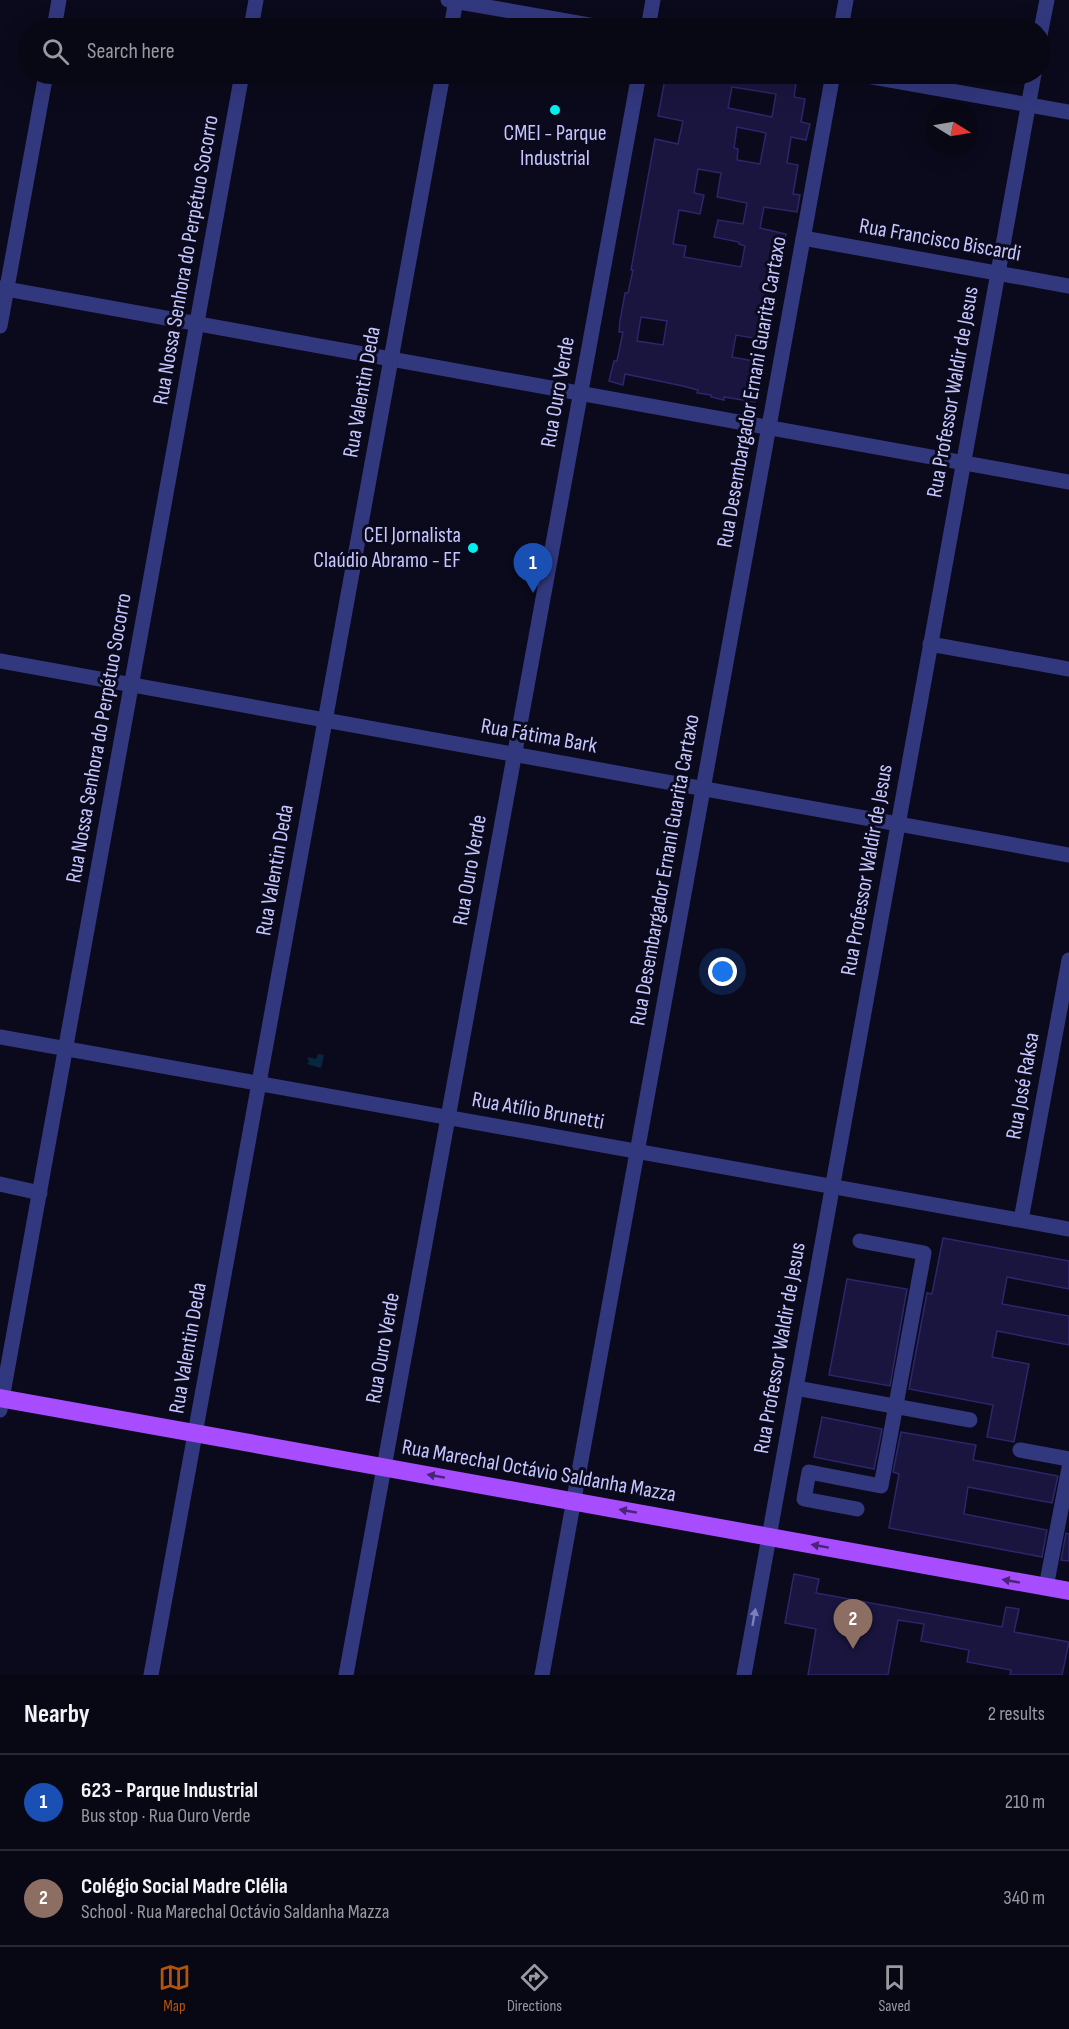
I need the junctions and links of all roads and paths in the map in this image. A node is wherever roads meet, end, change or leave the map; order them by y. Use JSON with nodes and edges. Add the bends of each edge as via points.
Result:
{"nodes":[{"id":1,"x":59,"y":0,"type":"edge"},
{"id":2,"x":256,"y":0,"type":"edge"},
{"id":3,"x":453,"y":0,"type":"edge"},
{"id":4,"x":653,"y":0,"type":"edge"},
{"id":5,"x":846,"y":0,"type":"edge"},
{"id":6,"x":1047,"y":0,"type":"edge"},
{"id":7,"x":56,"y":18,"type":"edge"},
{"id":8,"x":253,"y":18,"type":"edge"},
{"id":9,"x":452,"y":18,"type":"edge"},
{"id":10,"x":551,"y":18,"type":"edge"},
{"id":11,"x":650,"y":18,"type":"edge"},
{"id":12,"x":843,"y":18,"type":"edge"},
{"id":13,"x":1044,"y":18,"type":"edge"},
{"id":14,"x":44,"y":84,"type":"edge"},
{"id":15,"x":241,"y":84,"type":"edge"},
{"id":16,"x":441,"y":84,"type":"edge"},
{"id":17,"x":637,"y":84,"type":"edge"},
{"id":18,"x":831,"y":84,"type":"edge"},
{"id":19,"x":911,"y":84,"type":"edge"},
{"id":20,"x":1032,"y":84,"type":"edge"},
{"id":21,"x":1028,"y":105,"type":"junction"},
{"id":22,"x":1069,"y":112,"type":"edge"},
{"id":23,"x":803,"y":238,"type":"junction"},
{"id":24,"x":997,"y":273,"type":"junction"},
{"id":25,"x":1069,"y":286,"type":"edge"},
{"id":26,"x":3,"y":288,"type":"edge"},
{"id":27,"x":197,"y":324,"type":"junction"},
{"id":28,"x":0,"y":326,"type":"edge"},
{"id":29,"x":391,"y":359,"type":"junction"},
{"id":30,"x":581,"y":393,"type":"junction"},
{"id":31,"x":768,"y":427,"type":"junction"},
{"id":32,"x":963,"y":462,"type":"junction"},
{"id":33,"x":1069,"y":482,"type":"edge"},
{"id":34,"x":930,"y":644,"type":"junction"},
{"id":35,"x":0,"y":661,"type":"edge"},
{"id":36,"x":1069,"y":669,"type":"edge"},
{"id":37,"x":132,"y":685,"type":"junction"},
{"id":38,"x":325,"y":720,"type":"junction"},
{"id":39,"x":514,"y":754,"type":"junction"},
{"id":40,"x":703,"y":788,"type":"junction"},
{"id":41,"x":898,"y":824,"type":"junction"},
{"id":42,"x":1069,"y":855,"type":"edge"},
{"id":43,"x":1069,"y":960,"type":"edge"},
{"id":44,"x":0,"y":1037,"type":"edge"},
{"id":45,"x":66,"y":1049,"type":"junction"},
{"id":46,"x":259,"y":1084,"type":"junction"},
{"id":47,"x":448,"y":1118,"type":"junction"},
{"id":48,"x":637,"y":1151,"type":"junction"},
{"id":49,"x":0,"y":1184,"type":"edge"},
{"id":50,"x":832,"y":1186,"type":"junction"},
{"id":51,"x":39,"y":1193,"type":"junction"},
{"id":52,"x":1021,"y":1220,"type":"junction"},
{"id":53,"x":1069,"y":1229,"type":"edge"},
{"id":54,"x":860,"y":1241,"type":"dead end"},
{"id":55,"x":796,"y":1388,"type":"junction"},
{"id":56,"x":1,"y":1402,"type":"edge"},
{"id":57,"x":896,"y":1406,"type":"junction"},
{"id":58,"x":970,"y":1420,"type":"dead end"},
{"id":59,"x":196,"y":1433,"type":"junction"},
{"id":60,"x":1020,"y":1450,"type":"dead end"},
{"id":61,"x":1069,"y":1459,"type":"edge"},
{"id":62,"x":384,"y":1467,"type":"junction"},
{"id":63,"x":1069,"y":1468,"type":"edge"},
{"id":64,"x":573,"y":1501,"type":"junction"},
{"id":65,"x":858,"y":1509,"type":"dead end"},
{"id":66,"x":1065,"y":1512,"type":"edge"},
{"id":67,"x":769,"y":1537,"type":"junction"},
{"id":68,"x":1046,"y":1587,"type":"junction"},
{"id":69,"x":1069,"y":1591,"type":"edge"},
{"id":70,"x":152,"y":1675,"type":"edge"},
{"id":71,"x":346,"y":1675,"type":"edge"},
{"id":72,"x":542,"y":1675,"type":"edge"},
{"id":73,"x":744,"y":1675,"type":"edge"}],
"edges":[{"from":1,"to":7,"type":"street"},
{"from":2,"to":8,"type":"street"},
{"from":3,"to":9,"type":"street"},
{"from":3,"to":10,"type":"street"},
{"from":4,"to":11,"type":"street"},
{"from":5,"to":12,"type":"street"},
{"from":6,"to":13,"type":"street"},
{"from":14,"to":26,"type":"street"},
{"from":15,"to":27,"type":"street","name":"Rua Nossa Senhora do Perpétuo Socorro"},
{"from":16,"to":29,"type":"street","name":"Rua Valentin Deda"},
{"from":17,"to":30,"type":"street","name":"Rua Ouro Verde"},
{"from":18,"to":23,"type":"street","name":"Rua Desembargador Ernani Guarita Cartaxo"},
{"from":19,"to":21,"type":"street"},
{"from":20,"to":21,"type":"street","name":"Rua Professor Waldir de Jesus"},
{"from":21,"to":22,"type":"street"},
{"from":21,"to":24,"type":"street","name":"Rua Professor Waldir de Jesus"},
{"from":23,"to":24,"type":"street","name":"Rua Francisco Biscardi"},
{"from":23,"to":31,"type":"street","name":"Rua Desembargador Ernani Guarita Cartaxo"},
{"from":24,"to":25,"type":"street","name":"Rua Francisco Biscardi"},
{"from":24,"to":32,"type":"street","name":"Rua Professor Waldir de Jesus"},
{"from":26,"to":27,"type":"street"},
{"from":26,"to":28,"type":"street"},
{"from":27,"to":29,"type":"street"},
{"from":27,"to":37,"type":"street","name":"Rua Nossa Senhora do Perpétuo Socorro"},
{"from":29,"to":30,"type":"street"},
{"from":29,"to":38,"type":"street","name":"Rua Valentin Deda"},
{"from":30,"to":31,"type":"street"},
{"from":30,"to":39,"type":"street","name":"Rua Ouro Verde"},
{"from":31,"to":32,"type":"street"},
{"from":31,"to":40,"type":"street","name":"Rua Desembargador Ernani Guarita Cartaxo"},
{"from":32,"to":33,"type":"street"},
{"from":32,"to":34,"type":"street","name":"Rua Professor Waldir de Jesus"},
{"from":34,"to":36,"type":"street"},
{"from":34,"to":41,"type":"street","name":"Rua Professor Waldir de Jesus"},
{"from":35,"to":37,"type":"street","name":"Rua Fátima Bark"},
{"from":37,"to":38,"type":"street","name":"Rua Fátima Bark"},
{"from":37,"to":45,"type":"street","name":"Rua Nossa Senhora do Perpétuo Socorro"},
{"from":38,"to":39,"type":"street","name":"Rua Fátima Bark"},
{"from":38,"to":46,"type":"street","name":"Rua Valentin Deda"},
{"from":39,"to":40,"type":"street","name":"Rua Fátima Bark"},
{"from":39,"to":47,"type":"street","name":"Rua Ouro Verde"},
{"from":40,"to":41,"type":"street","name":"Rua Fátima Bark"},
{"from":40,"to":48,"type":"street","name":"Rua Desembargador Ernani Guarita Cartaxo"},
{"from":41,"to":42,"type":"street","name":"Rua Fátima Bark"},
{"from":41,"to":50,"type":"street","name":"Rua Professor Waldir de Jesus"},
{"from":43,"to":52,"type":"street","name":"Rua José Raksa"},
{"from":44,"to":45,"type":"street","name":"Rua Atílio Brunetti"},
{"from":45,"to":46,"type":"street","name":"Rua Atílio Brunetti"},
{"from":45,"to":51,"type":"street","name":"Rua Nossa Senhora do Perpétuo Socorro"},
{"from":46,"to":47,"type":"street","name":"Rua Atílio Brunetti"},
{"from":46,"to":59,"type":"street","name":"Rua Valentin Deda"},
{"from":47,"to":48,"type":"street","name":"Rua Atílio Brunetti"},
{"from":47,"to":62,"type":"street","name":"Rua Ouro Verde"},
{"from":48,"to":50,"type":"street","name":"Rua Atílio Brunetti"},
{"from":48,"to":64,"type":"street","name":"Rua Desembargador Ernani Guarita Cartaxo"},
{"from":49,"to":51,"type":"street"},
{"from":50,"to":52,"type":"street","name":"Rua Atílio Brunetti"},
{"from":50,"to":55,"type":"street","name":"Rua Professor Waldir de Jesus"},
{"from":51,"to":56,"type":"street","name":"Rua Nossa Senhora do Perpétuo Socorro"},
{"from":52,"to":53,"type":"street","name":"Rua Atílio Brunetti"},
{"from":54,"to":57,"type":"street","via":[[924,1253]]},
{"from":55,"to":57,"type":"street"},
{"from":55,"to":67,"type":"street","name":"Rua Professor Waldir de Jesus"},
{"from":56,"to":59,"type":"main road","name":"Rua Marechal Octávio Saldanha Mazza"},
{"from":57,"to":58,"type":"street"},
{"from":57,"to":65,"type":"street","via":[[881,1486],[809,1472],[804,1499]]},
{"from":59,"to":62,"type":"main road","name":"Rua Marechal Octávio Saldanha Mazza"},
{"from":59,"to":70,"type":"street","name":"Rua Valentin Deda"},
{"from":60,"to":61,"type":"street"},
{"from":64,"to":62,"type":"main road","name":"Rua Marechal Octávio Saldanha Mazza","one_way":true},
{"from":62,"to":71,"type":"street","name":"Rua Ouro Verde"},
{"from":63,"to":66,"type":"street"},
{"from":67,"to":64,"type":"main road","name":"Rua Marechal Octávio Saldanha Mazza","one_way":true},
{"from":64,"to":72,"type":"street","name":"Rua Desembargador Ernani Guarita Cartaxo"},
{"from":66,"to":68,"type":"street"},
{"from":68,"to":67,"type":"main road","name":"Rua Marechal Octávio Saldanha Mazza","one_way":true},
{"from":73,"to":67,"type":"street","name":"Rua Professor Waldir de Jesus","one_way":true},
{"from":68,"to":69,"type":"main road","name":"Rua Marechal Octávio Saldanha Mazza"}]}
